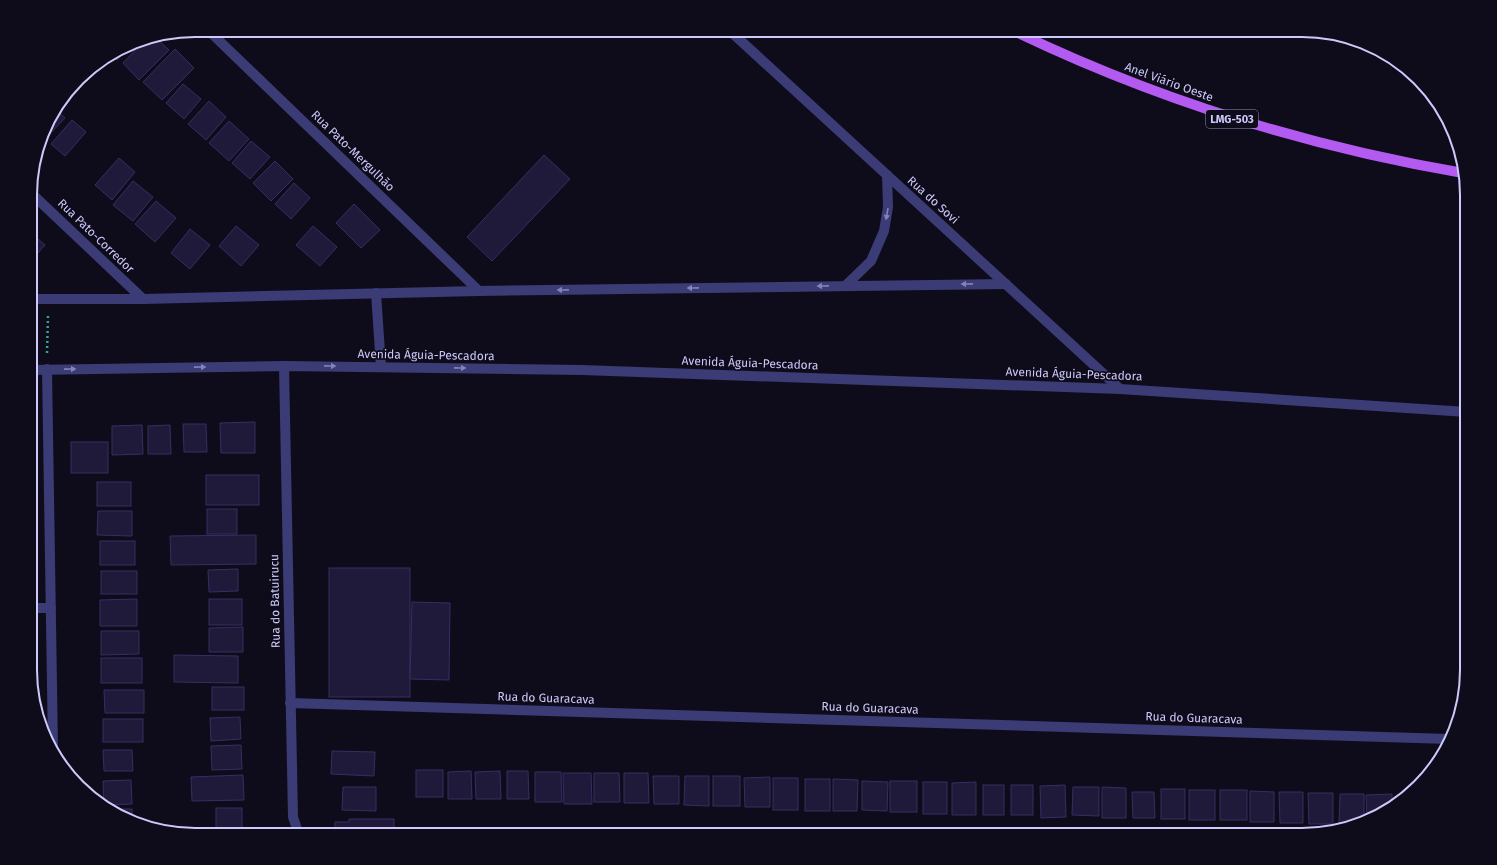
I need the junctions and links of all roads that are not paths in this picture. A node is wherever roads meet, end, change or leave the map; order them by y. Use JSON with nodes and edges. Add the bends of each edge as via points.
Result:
{"nodes":[{"id":1,"x":215,"y":37,"type":"edge"},
{"id":2,"x":737,"y":37,"type":"edge"},
{"id":3,"x":1027,"y":37,"type":"edge"},
{"id":4,"x":1458,"y":171,"type":"edge"},
{"id":5,"x":887,"y":175,"type":"junction"},
{"id":6,"x":37,"y":199,"type":"edge"},
{"id":7,"x":1006,"y":284,"type":"junction"},
{"id":8,"x":845,"y":286,"type":"junction"},
{"id":9,"x":479,"y":291,"type":"junction"},
{"id":10,"x":376,"y":293,"type":"junction"},
{"id":11,"x":37,"y":299,"type":"edge"},
{"id":12,"x":142,"y":299,"type":"junction"},
{"id":13,"x":284,"y":366,"type":"junction"},
{"id":14,"x":381,"y":367,"type":"junction"},
{"id":15,"x":47,"y":369,"type":"junction"},
{"id":16,"x":37,"y":370,"type":"edge"},
{"id":17,"x":1120,"y":389,"type":"junction"},
{"id":18,"x":1460,"y":412,"type":"edge"},
{"id":19,"x":37,"y":608,"type":"edge"},
{"id":20,"x":51,"y":608,"type":"junction"},
{"id":21,"x":290,"y":703,"type":"junction"},
{"id":22,"x":1444,"y":739,"type":"edge"},
{"id":23,"x":53,"y":740,"type":"edge"},
{"id":24,"x":296,"y":828,"type":"edge"}],
"edges":[{"from":1,"to":9,"type":"street","name":"Rua Pato-Mergulhão"},
{"from":2,"to":5,"type":"street","name":"Rua do Sovi"},
{"from":3,"to":4,"type":"main road","name":"Anel Viário Oeste","number":"LMG-503","via":[[1143,88],[1236,120],[1329,145]]},
{"from":5,"to":7,"type":"street","name":"Rua do Sovi"},
{"from":5,"to":8,"type":"street","one_way":true,"via":[[888,207],[884,231],[870,261]]},
{"from":6,"to":12,"type":"street","name":"Rua Pato-Corredor"},
{"from":7,"to":8,"type":"street","one_way":true},
{"from":7,"to":17,"type":"street","name":"Rua do Sovi"},
{"from":8,"to":9,"type":"street","one_way":true},
{"from":9,"to":10,"type":"street"},
{"from":10,"to":12,"type":"street"},
{"from":10,"to":14,"type":"street"},
{"from":11,"to":12,"type":"street"},
{"from":13,"to":14,"type":"street","name":"Avenida Águia-Pescadora","one_way":true},
{"from":15,"to":13,"type":"street","name":"Avenida Águia-Pescadora","one_way":true},
{"from":13,"to":21,"type":"street","name":"Rua do Batuirucu"},
{"from":14,"to":17,"type":"street","name":"Avenida Águia-Pescadora","one_way":true,"via":[[582,370]]},
{"from":15,"to":16,"type":"street","name":"Avenida Águia-Pescadora"},
{"from":15,"to":20,"type":"street"},
{"from":17,"to":18,"type":"street","name":"Avenida Águia-Pescadora"},
{"from":19,"to":20,"type":"street"},
{"from":20,"to":23,"type":"street"},
{"from":21,"to":22,"type":"street","name":"Rua do Guaracava"},
{"from":21,"to":24,"type":"street","name":"Rua do Batuirucu","via":[[292,817]]}]}
